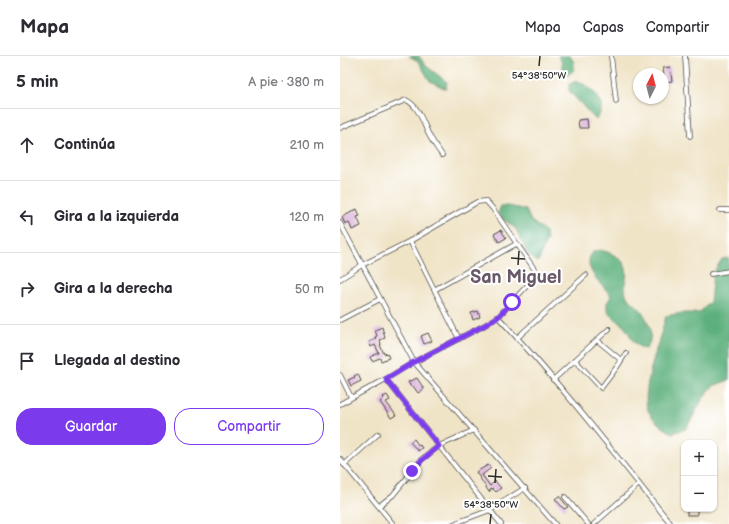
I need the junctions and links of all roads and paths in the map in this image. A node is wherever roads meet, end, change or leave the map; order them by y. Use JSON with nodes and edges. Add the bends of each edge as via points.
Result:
{"nodes":[{"id":1,"x":611,"y":56,"type":"edge"},
{"id":2,"x":685,"y":56,"type":"edge"},
{"id":3,"x":616,"y":101,"type":"dead end"},
{"id":4,"x":340,"y":128,"type":"edge"},
{"id":5,"x":690,"y":136,"type":"dead end"},
{"id":6,"x":442,"y":155,"type":"dead end"},
{"id":7,"x":720,"y":210,"type":"dead end"},
{"id":8,"x":729,"y":210,"type":"edge"},
{"id":9,"x":340,"y":223,"type":"edge"},
{"id":10,"x":410,"y":242,"type":"junction"},
{"id":11,"x":516,"y":244,"type":"junction"},
{"id":12,"x":362,"y":265,"type":"junction"},
{"id":13,"x":729,"y":271,"type":"edge"},
{"id":14,"x":711,"y":274,"type":"dead end"},
{"id":15,"x":586,"y":275,"type":"dead end"},
{"id":16,"x":340,"y":280,"type":"edge"},
{"id":17,"x":434,"y":290,"type":"junction"},
{"id":18,"x":380,"y":298,"type":"junction"},
{"id":19,"x":498,"y":317,"type":"junction"},
{"id":20,"x":340,"y":320,"type":"edge"},
{"id":21,"x":609,"y":329,"type":"dead end"},
{"id":22,"x":518,"y":338,"type":"junction"},
{"id":23,"x":459,"y":339,"type":"junction"},
{"id":24,"x":597,"y":340,"type":"junction"},
{"id":25,"x":626,"y":353,"type":"dead end"},
{"id":26,"x":575,"y":360,"type":"junction"},
{"id":27,"x":621,"y":360,"type":"junction"},
{"id":28,"x":414,"y":362,"type":"junction"},
{"id":29,"x":340,"y":375,"type":"edge"},
{"id":30,"x":386,"y":379,"type":"junction"},
{"id":31,"x":553,"y":380,"type":"junction"},
{"id":32,"x":351,"y":397,"type":"junction"},
{"id":33,"x":340,"y":404,"type":"edge"},
{"id":34,"x":474,"y":430,"type":"junction"},
{"id":35,"x":378,"y":434,"type":"dead end"},
{"id":36,"x":439,"y":446,"type":"junction"},
{"id":37,"x":340,"y":459,"type":"edge"},
{"id":38,"x":344,"y":465,"type":"junction"},
{"id":39,"x":639,"y":484,"type":"junction"},
{"id":40,"x":525,"y":488,"type":"junction"},
{"id":41,"x":565,"y":497,"type":"dead end"},
{"id":42,"x":378,"y":506,"type":"junction"},
{"id":43,"x":490,"y":510,"type":"junction"},
{"id":44,"x":393,"y":524,"type":"edge"},
{"id":45,"x":452,"y":524,"type":"edge"},
{"id":46,"x":501,"y":524,"type":"edge"},
{"id":47,"x":555,"y":524,"type":"edge"},
{"id":48,"x":588,"y":524,"type":"edge"},
{"id":49,"x":594,"y":524,"type":"edge"},
{"id":50,"x":671,"y":524,"type":"edge"}],
"edges":[{"from":1,"to":3,"type":"street"},
{"from":2,"to":5,"type":"street"},
{"from":4,"to":6,"type":"street","via":[[406,100],[419,113],[428,134]]},
{"from":7,"to":8,"type":"street"},
{"from":9,"to":12,"type":"street"},
{"from":10,"to":11,"type":"street","via":[[471,206],[486,201]]},
{"from":10,"to":12,"type":"street"},
{"from":10,"to":17,"type":"street"},
{"from":11,"to":17,"type":"street"},
{"from":11,"to":19,"type":"street","via":[[535,270],[536,276]]},
{"from":12,"to":16,"type":"street"},
{"from":12,"to":18,"type":"street"},
{"from":13,"to":14,"type":"street"},
{"from":15,"to":22,"type":"street"},
{"from":17,"to":23,"type":"street"},
{"from":18,"to":20,"type":"street"},
{"from":18,"to":28,"type":"street"},
{"from":19,"to":22,"type":"street"},
{"from":19,"to":23,"type":"street"},
{"from":21,"to":24,"type":"street"},
{"from":22,"to":31,"type":"street"},
{"from":23,"to":28,"type":"street"},
{"from":24,"to":26,"type":"street"},
{"from":24,"to":27,"type":"street"},
{"from":25,"to":27,"type":"street"},
{"from":26,"to":27,"type":"street","via":[[600,388]]},
{"from":26,"to":31,"type":"street"},
{"from":28,"to":30,"type":"street"},
{"from":28,"to":34,"type":"street"},
{"from":29,"to":32,"type":"street"},
{"from":30,"to":32,"type":"street"},
{"from":30,"to":36,"type":"street"},
{"from":31,"to":39,"type":"street"},
{"from":32,"to":33,"type":"street"},
{"from":34,"to":36,"type":"street"},
{"from":34,"to":40,"type":"street"},
{"from":35,"to":38,"type":"street"},
{"from":36,"to":42,"type":"street","via":[[422,460],[393,495]]},
{"from":36,"to":43,"type":"street"},
{"from":37,"to":38,"type":"street"},
{"from":38,"to":42,"type":"street"},
{"from":39,"to":49,"type":"street"},
{"from":39,"to":50,"type":"street"},
{"from":40,"to":43,"type":"street"},
{"from":40,"to":47,"type":"street"},
{"from":41,"to":48,"type":"street"},
{"from":42,"to":44,"type":"street"},
{"from":43,"to":45,"type":"street"},
{"from":43,"to":46,"type":"street"}]}
